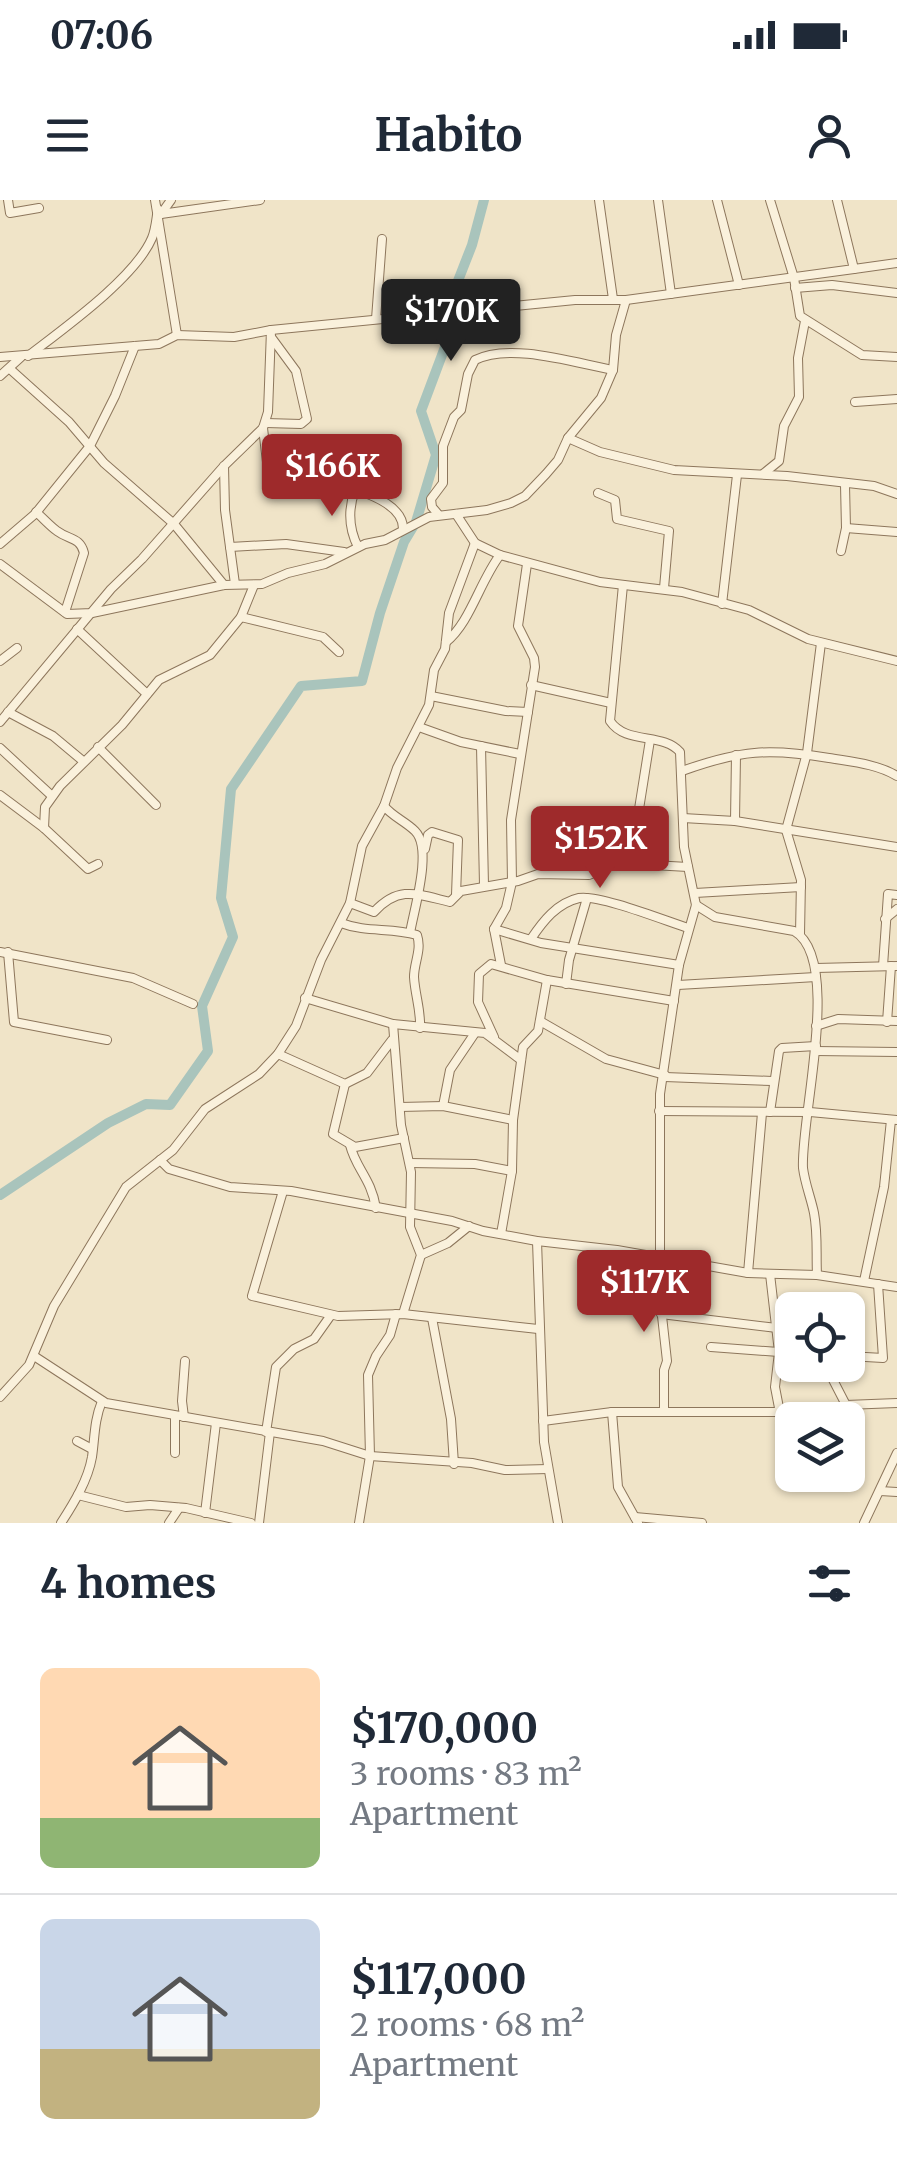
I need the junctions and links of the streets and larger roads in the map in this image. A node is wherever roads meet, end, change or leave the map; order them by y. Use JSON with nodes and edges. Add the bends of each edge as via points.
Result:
{"nodes":[{"id":1,"x":8,"y":200,"type":"edge"},
{"id":2,"x":172,"y":200,"type":"edge"},
{"id":3,"x":260,"y":200,"type":"edge"},
{"id":4,"x":599,"y":200,"type":"edge"},
{"id":5,"x":658,"y":200,"type":"edge"},
{"id":6,"x":717,"y":200,"type":"edge"},
{"id":7,"x":770,"y":200,"type":"edge"},
{"id":8,"x":837,"y":200,"type":"edge"},
{"id":9,"x":39,"y":208,"type":"dead end"},
{"id":10,"x":158,"y":210,"type":"edge"},
{"id":11,"x":382,"y":238,"type":"dead end"},
{"id":12,"x":897,"y":262,"type":"edge"},
{"id":13,"x":854,"y":269,"type":"junction"},
{"id":14,"x":794,"y":278,"type":"junction"},
{"id":15,"x":739,"y":285,"type":"junction"},
{"id":16,"x":795,"y":288,"type":"junction"},
{"id":17,"x":897,"y":293,"type":"edge"},
{"id":18,"x":671,"y":294,"type":"junction"},
{"id":19,"x":613,"y":299,"type":"junction"},
{"id":20,"x":626,"y":300,"type":"junction"},
{"id":21,"x":376,"y":318,"type":"junction"},
{"id":22,"x":804,"y":321,"type":"junction"},
{"id":23,"x":271,"y":333,"type":"junction"},
{"id":24,"x":177,"y":335,"type":"junction"},
{"id":25,"x":134,"y":346,"type":"junction"},
{"id":26,"x":25,"y":356,"type":"junction"},
{"id":27,"x":0,"y":357,"type":"edge"},
{"id":28,"x":897,"y":357,"type":"edge"},
{"id":29,"x":10,"y":369,"type":"junction"},
{"id":30,"x":613,"y":370,"type":"junction"},
{"id":31,"x":0,"y":376,"type":"edge"},
{"id":32,"x":897,"y":399,"type":"edge"},
{"id":33,"x":855,"y":402,"type":"dead end"},
{"id":34,"x":264,"y":425,"type":"junction"},
{"id":35,"x":568,"y":438,"type":"junction"},
{"id":36,"x":90,"y":446,"type":"junction"},
{"id":37,"x":224,"y":466,"type":"junction"},
{"id":38,"x":763,"y":474,"type":"junction"},
{"id":39,"x":737,"y":475,"type":"junction"},
{"id":40,"x":845,"y":485,"type":"junction"},
{"id":41,"x":355,"y":490,"type":"junction"},
{"id":42,"x":598,"y":493,"type":"dead end"},
{"id":43,"x":897,"y":494,"type":"edge"},
{"id":44,"x":36,"y":512,"type":"junction"},
{"id":45,"x":439,"y":514,"type":"junction"},
{"id":46,"x":456,"y":514,"type":"junction"},
{"id":47,"x":174,"y":524,"type":"junction"},
{"id":48,"x":846,"y":528,"type":"junction"},
{"id":49,"x":403,"y":529,"type":"junction"},
{"id":50,"x":897,"y":532,"type":"edge"},
{"id":51,"x":475,"y":543,"type":"junction"},
{"id":52,"x":0,"y":544,"type":"edge"},
{"id":53,"x":230,"y":547,"type":"junction"},
{"id":54,"x":353,"y":549,"type":"junction"},
{"id":55,"x":841,"y":551,"type":"dead end"},
{"id":56,"x":500,"y":555,"type":"junction"},
{"id":57,"x":0,"y":564,"type":"edge"},
{"id":58,"x":527,"y":564,"type":"junction"},
{"id":59,"x":236,"y":584,"type":"junction"},
{"id":60,"x":224,"y":585,"type":"junction"},
{"id":61,"x":254,"y":585,"type":"junction"},
{"id":62,"x":624,"y":585,"type":"junction"},
{"id":63,"x":664,"y":588,"type":"junction"},
{"id":64,"x":722,"y":604,"type":"junction"},
{"id":65,"x":66,"y":613,"type":"junction"},
{"id":66,"x":92,"y":614,"type":"junction"},
{"id":67,"x":241,"y":618,"type":"junction"},
{"id":68,"x":79,"y":628,"type":"junction"},
{"id":69,"x":446,"y":642,"type":"junction"},
{"id":70,"x":821,"y":643,"type":"junction"},
{"id":71,"x":17,"y":648,"type":"dead end"},
{"id":72,"x":340,"y":652,"type":"dead end"},
{"id":73,"x":0,"y":661,"type":"edge"},
{"id":74,"x":897,"y":661,"type":"edge"},
{"id":75,"x":532,"y":684,"type":"junction"},
{"id":76,"x":147,"y":694,"type":"junction"},
{"id":77,"x":431,"y":696,"type":"junction"},
{"id":78,"x":611,"y":702,"type":"junction"},
{"id":79,"x":8,"y":712,"type":"junction"},
{"id":80,"x":528,"y":712,"type":"junction"},
{"id":81,"x":0,"y":722,"type":"edge"},
{"id":82,"x":419,"y":727,"type":"junction"},
{"id":83,"x":650,"y":740,"type":"junction"},
{"id":84,"x":481,"y":746,"type":"junction"},
{"id":85,"x":98,"y":747,"type":"junction"},
{"id":86,"x":0,"y":748,"type":"edge"},
{"id":87,"x":807,"y":753,"type":"junction"},
{"id":88,"x":520,"y":754,"type":"junction"},
{"id":89,"x":736,"y":755,"type":"junction"},
{"id":90,"x":83,"y":761,"type":"junction"},
{"id":91,"x":682,"y":771,"type":"junction"},
{"id":92,"x":896,"y":774,"type":"edge"},
{"id":93,"x":0,"y":794,"type":"edge"},
{"id":94,"x":52,"y":796,"type":"junction"},
{"id":95,"x":156,"y":805,"type":"dead end"},
{"id":96,"x":384,"y":806,"type":"junction"},
{"id":97,"x":684,"y":818,"type":"junction"},
{"id":98,"x":735,"y":821,"type":"junction"},
{"id":99,"x":44,"y":828,"type":"junction"},
{"id":100,"x":786,"y":830,"type":"junction"},
{"id":101,"x":897,"y":848,"type":"edge"},
{"id":102,"x":425,"y":850,"type":"junction"},
{"id":103,"x":98,"y":864,"type":"dead end"},
{"id":104,"x":608,"y":866,"type":"junction"},
{"id":105,"x":688,"y":866,"type":"junction"},
{"id":106,"x":512,"y":882,"type":"junction"},
{"id":107,"x":484,"y":885,"type":"junction"},
{"id":108,"x":801,"y":887,"type":"junction"},
{"id":109,"x":694,"y":893,"type":"junction"},
{"id":110,"x":416,"y":894,"type":"junction"},
{"id":111,"x":897,"y":895,"type":"edge"},
{"id":112,"x":588,"y":898,"type":"junction"},
{"id":113,"x":456,"y":900,"type":"junction"},
{"id":114,"x":350,"y":904,"type":"junction"},
{"id":115,"x":696,"y":905,"type":"junction"},
{"id":116,"x":897,"y":909,"type":"edge"},
{"id":117,"x":885,"y":919,"type":"junction"},
{"id":118,"x":341,"y":924,"type":"junction"},
{"id":119,"x":688,"y":928,"type":"junction"},
{"id":120,"x":494,"y":929,"type":"junction"},
{"id":121,"x":410,"y":933,"type":"junction"},
{"id":122,"x":800,"y":934,"type":"junction"},
{"id":123,"x":530,"y":939,"type":"junction"},
{"id":124,"x":574,"y":946,"type":"junction"},
{"id":125,"x":4,"y":952,"type":"edge"},
{"id":126,"x":501,"y":965,"type":"junction"},
{"id":127,"x":679,"y":966,"type":"junction"},
{"id":128,"x":890,"y":966,"type":"edge"},
{"id":129,"x":816,"y":972,"type":"junction"},
{"id":130,"x":547,"y":980,"type":"junction"},
{"id":131,"x":566,"y":984,"type":"junction"},
{"id":132,"x":678,"y":985,"type":"junction"},
{"id":133,"x":305,"y":998,"type":"junction"},
{"id":134,"x":674,"y":1000,"type":"junction"},
{"id":135,"x":193,"y":1004,"type":"dead end"},
{"id":136,"x":540,"y":1022,"type":"junction"},
{"id":137,"x":892,"y":1022,"type":"edge"},
{"id":138,"x":393,"y":1024,"type":"junction"},
{"id":139,"x":816,"y":1026,"type":"junction"},
{"id":140,"x":420,"y":1028,"type":"junction"},
{"id":141,"x":475,"y":1033,"type":"junction"},
{"id":142,"x":494,"y":1036,"type":"junction"},
{"id":143,"x":107,"y":1040,"type":"dead end"},
{"id":144,"x":392,"y":1040,"type":"junction"},
{"id":145,"x":816,"y":1048,"type":"junction"},
{"id":146,"x":897,"y":1052,"type":"edge"},
{"id":147,"x":278,"y":1054,"type":"junction"},
{"id":148,"x":521,"y":1060,"type":"junction"},
{"id":149,"x":665,"y":1076,"type":"junction"},
{"id":150,"x":772,"y":1081,"type":"junction"},
{"id":151,"x":345,"y":1084,"type":"junction"},
{"id":152,"x":443,"y":1106,"type":"junction"},
{"id":153,"x":400,"y":1107,"type":"junction"},
{"id":154,"x":659,"y":1111,"type":"junction"},
{"id":155,"x":766,"y":1112,"type":"junction"},
{"id":156,"x":810,"y":1112,"type":"junction"},
{"id":157,"x":513,"y":1120,"type":"junction"},
{"id":158,"x":894,"y":1120,"type":"edge"},
{"id":159,"x":404,"y":1138,"type":"junction"},
{"id":160,"x":350,"y":1145,"type":"junction"},
{"id":161,"x":892,"y":1157,"type":"edge"},
{"id":162,"x":160,"y":1160,"type":"junction"},
{"id":163,"x":410,"y":1163,"type":"junction"},
{"id":164,"x":512,"y":1171,"type":"junction"},
{"id":165,"x":284,"y":1191,"type":"junction"},
{"id":166,"x":376,"y":1208,"type":"junction"},
{"id":167,"x":409,"y":1213,"type":"junction"},
{"id":168,"x":468,"y":1226,"type":"junction"},
{"id":169,"x":501,"y":1234,"type":"junction"},
{"id":170,"x":537,"y":1241,"type":"junction"},
{"id":171,"x":421,"y":1255,"type":"junction"},
{"id":172,"x":661,"y":1258,"type":"junction"},
{"id":173,"x":748,"y":1273,"type":"junction"},
{"id":174,"x":770,"y":1274,"type":"junction"},
{"id":175,"x":817,"y":1275,"type":"junction"},
{"id":176,"x":864,"y":1281,"type":"junction"},
{"id":177,"x":878,"y":1284,"type":"junction"},
{"id":178,"x":897,"y":1288,"type":"edge"},
{"id":179,"x":775,"y":1313,"type":"edge"},
{"id":180,"x":399,"y":1314,"type":"junction"},
{"id":181,"x":662,"y":1314,"type":"junction"},
{"id":182,"x":331,"y":1315,"type":"junction"},
{"id":183,"x":432,"y":1318,"type":"junction"},
{"id":184,"x":775,"y":1328,"type":"edge"},
{"id":185,"x":538,"y":1329,"type":"junction"},
{"id":186,"x":710,"y":1347,"type":"dead end"},
{"id":187,"x":775,"y":1352,"type":"edge"},
{"id":188,"x":34,"y":1356,"type":"junction"},
{"id":189,"x":865,"y":1357,"type":"edge"},
{"id":190,"x":185,"y":1360,"type":"dead end"},
{"id":191,"x":0,"y":1397,"type":"edge"},
{"id":192,"x":102,"y":1401,"type":"junction"},
{"id":193,"x":897,"y":1403,"type":"edge"},
{"id":194,"x":865,"y":1404,"type":"edge"},
{"id":195,"x":664,"y":1411,"type":"junction"},
{"id":196,"x":612,"y":1412,"type":"junction"},
{"id":197,"x":775,"y":1413,"type":"edge"},
{"id":198,"x":179,"y":1417,"type":"junction"},
{"id":199,"x":543,"y":1421,"type":"junction"},
{"id":200,"x":216,"y":1422,"type":"junction"},
{"id":201,"x":268,"y":1432,"type":"junction"},
{"id":202,"x":77,"y":1441,"type":"dead end"},
{"id":203,"x":92,"y":1449,"type":"junction"},
{"id":204,"x":174,"y":1452,"type":"dead end"},
{"id":205,"x":897,"y":1453,"type":"edge"},
{"id":206,"x":370,"y":1456,"type":"junction"},
{"id":207,"x":454,"y":1464,"type":"junction"},
{"id":208,"x":548,"y":1469,"type":"junction"},
{"id":209,"x":880,"y":1491,"type":"junction"},
{"id":210,"x":897,"y":1492,"type":"edge"},
{"id":211,"x":78,"y":1496,"type":"junction"},
{"id":212,"x":179,"y":1508,"type":"junction"},
{"id":213,"x":205,"y":1512,"type":"junction"},
{"id":214,"x":637,"y":1520,"type":"edge"},
{"id":215,"x":61,"y":1523,"type":"edge"},
{"id":216,"x":169,"y":1523,"type":"edge"},
{"id":217,"x":251,"y":1523,"type":"edge"},
{"id":218,"x":259,"y":1523,"type":"edge"},
{"id":219,"x":359,"y":1523,"type":"edge"},
{"id":220,"x":558,"y":1523,"type":"edge"},
{"id":221,"x":702,"y":1523,"type":"edge"},
{"id":222,"x":864,"y":1523,"type":"edge"}],
"edges":[{"from":1,"to":9,"type":"street","via":[[10,214]]},
{"from":2,"to":10,"type":"street"},
{"from":3,"to":10,"type":"street"},
{"from":4,"to":19,"type":"street"},
{"from":5,"to":18,"type":"street"},
{"from":6,"to":15,"type":"street"},
{"from":7,"to":14,"type":"street"},
{"from":8,"to":13,"type":"street"},
{"from":10,"to":24,"type":"street"},
{"from":10,"to":26,"type":"street","via":[[139,259],[84,313]]},
{"from":11,"to":21,"type":"street"},
{"from":12,"to":13,"type":"street"},
{"from":13,"to":14,"type":"street"},
{"from":14,"to":15,"type":"street"},
{"from":14,"to":16,"type":"street"},
{"from":15,"to":18,"type":"street"},
{"from":16,"to":17,"type":"street"},
{"from":16,"to":22,"type":"street"},
{"from":18,"to":20,"type":"street"},
{"from":19,"to":20,"type":"street"},
{"from":19,"to":21,"type":"street"},
{"from":20,"to":30,"type":"street"},
{"from":21,"to":23,"type":"street"},
{"from":22,"to":28,"type":"street","via":[[862,355]]},
{"from":22,"to":38,"type":"street","via":[[799,397],[784,426],[779,461]]},
{"from":23,"to":24,"type":"street"},
{"from":23,"to":34,"type":"street"},
{"from":23,"to":34,"type":"street","via":[[296,371],[307,419]]},
{"from":24,"to":25,"type":"street"},
{"from":25,"to":26,"type":"street"},
{"from":25,"to":36,"type":"street"},
{"from":26,"to":27,"type":"street"},
{"from":26,"to":29,"type":"street"},
{"from":29,"to":31,"type":"street"},
{"from":29,"to":36,"type":"street"},
{"from":30,"to":35,"type":"street","via":[[601,398]]},
{"from":30,"to":45,"type":"street","via":[[542,356],[475,360],[442,446],[443,483],[431,503]]},
{"from":32,"to":33,"type":"street"},
{"from":34,"to":37,"type":"street"},
{"from":34,"to":41,"type":"street","via":[[271,469]]},
{"from":35,"to":39,"type":"street","via":[[674,470]]},
{"from":35,"to":46,"type":"street","via":[[558,460],[525,496]]},
{"from":36,"to":44,"type":"street"},
{"from":36,"to":47,"type":"street"},
{"from":37,"to":47,"type":"street"},
{"from":37,"to":53,"type":"street"},
{"from":38,"to":39,"type":"street"},
{"from":38,"to":40,"type":"street"},
{"from":39,"to":64,"type":"street"},
{"from":40,"to":43,"type":"street"},
{"from":40,"to":48,"type":"street"},
{"from":41,"to":49,"type":"street","via":[[398,512]]},
{"from":41,"to":54,"type":"street"},
{"from":42,"to":63,"type":"street","via":[[616,500],[617,519],[669,531]]},
{"from":44,"to":52,"type":"street"},
{"from":44,"to":65,"type":"street","via":[[83,545]]},
{"from":45,"to":46,"type":"street"},
{"from":45,"to":49,"type":"street"},
{"from":46,"to":51,"type":"street"},
{"from":47,"to":60,"type":"street"},
{"from":47,"to":66,"type":"street"},
{"from":48,"to":50,"type":"street"},
{"from":48,"to":55,"type":"street"},
{"from":49,"to":54,"type":"street"},
{"from":51,"to":56,"type":"street"},
{"from":51,"to":69,"type":"street","via":[[449,613]]},
{"from":53,"to":54,"type":"street"},
{"from":53,"to":59,"type":"street"},
{"from":54,"to":61,"type":"street"},
{"from":56,"to":58,"type":"street"},
{"from":56,"to":69,"type":"street"},
{"from":57,"to":65,"type":"street"},
{"from":58,"to":62,"type":"street"},
{"from":58,"to":75,"type":"street","via":[[518,626],[534,658]]},
{"from":59,"to":60,"type":"street"},
{"from":59,"to":61,"type":"street"},
{"from":60,"to":66,"type":"street"},
{"from":61,"to":67,"type":"street"},
{"from":62,"to":63,"type":"street"},
{"from":62,"to":78,"type":"street"},
{"from":63,"to":64,"type":"street"},
{"from":64,"to":70,"type":"street"},
{"from":65,"to":66,"type":"street"},
{"from":65,"to":68,"type":"street"},
{"from":66,"to":68,"type":"street"},
{"from":67,"to":72,"type":"street","via":[[322,637]]},
{"from":67,"to":76,"type":"street","via":[[210,654],[164,676]]},
{"from":68,"to":76,"type":"street"},
{"from":68,"to":79,"type":"street"},
{"from":69,"to":77,"type":"street"},
{"from":70,"to":74,"type":"street"},
{"from":70,"to":87,"type":"street"},
{"from":71,"to":73,"type":"street"},
{"from":75,"to":78,"type":"street"},
{"from":75,"to":80,"type":"street"},
{"from":76,"to":85,"type":"street"},
{"from":77,"to":80,"type":"street"},
{"from":77,"to":82,"type":"street"},
{"from":78,"to":83,"type":"street","via":[[612,727]]},
{"from":79,"to":81,"type":"street"},
{"from":79,"to":90,"type":"street"},
{"from":80,"to":88,"type":"street"},
{"from":82,"to":84,"type":"street"},
{"from":82,"to":96,"type":"street"},
{"from":83,"to":91,"type":"street","via":[[677,746]]},
{"from":83,"to":104,"type":"street","via":[[639,810],[622,820]]},
{"from":84,"to":88,"type":"street"},
{"from":84,"to":107,"type":"street"},
{"from":85,"to":90,"type":"street"},
{"from":85,"to":95,"type":"street"},
{"from":86,"to":94,"type":"street"},
{"from":87,"to":89,"type":"street"},
{"from":87,"to":92,"type":"street"},
{"from":87,"to":100,"type":"street"},
{"from":88,"to":106,"type":"street"},
{"from":89,"to":91,"type":"street"},
{"from":89,"to":98,"type":"street"},
{"from":90,"to":94,"type":"street"},
{"from":91,"to":97,"type":"street"},
{"from":93,"to":99,"type":"street"},
{"from":94,"to":99,"type":"street"},
{"from":96,"to":102,"type":"street","via":[[416,832]]},
{"from":96,"to":114,"type":"street","via":[[362,846]]},
{"from":97,"to":98,"type":"street"},
{"from":97,"to":105,"type":"street"},
{"from":98,"to":100,"type":"street"},
{"from":99,"to":103,"type":"street","via":[[88,869]]},
{"from":100,"to":101,"type":"street"},
{"from":100,"to":108,"type":"street"},
{"from":102,"to":110,"type":"street"},
{"from":102,"to":113,"type":"street","via":[[432,832],[458,840]]},
{"from":104,"to":105,"type":"street"},
{"from":104,"to":106,"type":"street","via":[[589,875],[538,874]]},
{"from":105,"to":109,"type":"street"},
{"from":106,"to":107,"type":"street"},
{"from":106,"to":120,"type":"street"},
{"from":107,"to":113,"type":"street","via":[[461,891]]},
{"from":108,"to":109,"type":"street"},
{"from":108,"to":122,"type":"street"},
{"from":109,"to":115,"type":"street"},
{"from":110,"to":113,"type":"street"},
{"from":110,"to":114,"type":"street","via":[[388,896],[374,912]]},
{"from":110,"to":121,"type":"street"},
{"from":111,"to":117,"type":"street","via":[[888,894]]},
{"from":112,"to":119,"type":"street"},
{"from":112,"to":123,"type":"street","via":[[558,907]]},
{"from":112,"to":124,"type":"street"},
{"from":114,"to":118,"type":"street"},
{"from":115,"to":119,"type":"street"},
{"from":115,"to":122,"type":"street","via":[[715,916]]},
{"from":116,"to":117,"type":"street"},
{"from":117,"to":128,"type":"street"},
{"from":118,"to":121,"type":"street"},
{"from":118,"to":133,"type":"street"},
{"from":119,"to":127,"type":"street"},
{"from":120,"to":123,"type":"street"},
{"from":120,"to":126,"type":"street"},
{"from":121,"to":140,"type":"street","via":[[420,946],[414,974]]},
{"from":122,"to":129,"type":"street"},
{"from":123,"to":124,"type":"street"},
{"from":124,"to":127,"type":"street"},
{"from":124,"to":131,"type":"street"},
{"from":125,"to":135,"type":"street","via":[[133,978]]},
{"from":125,"to":143,"type":"street","via":[[14,1022]]},
{"from":126,"to":130,"type":"street"},
{"from":126,"to":142,"type":"street","via":[[483,968],[476,993]]},
{"from":127,"to":132,"type":"street"},
{"from":128,"to":129,"type":"street"},
{"from":128,"to":137,"type":"street"},
{"from":129,"to":132,"type":"street"},
{"from":129,"to":139,"type":"street"},
{"from":130,"to":131,"type":"street"},
{"from":130,"to":136,"type":"street"},
{"from":131,"to":134,"type":"street"},
{"from":132,"to":134,"type":"street"},
{"from":133,"to":138,"type":"street"},
{"from":133,"to":147,"type":"street"},
{"from":134,"to":149,"type":"street"},
{"from":136,"to":148,"type":"street"},
{"from":136,"to":149,"type":"street","via":[[606,1059]]},
{"from":137,"to":139,"type":"street","via":[[838,1019]]},
{"from":138,"to":140,"type":"street"},
{"from":138,"to":144,"type":"street"},
{"from":139,"to":145,"type":"street"},
{"from":140,"to":141,"type":"street"},
{"from":141,"to":142,"type":"street"},
{"from":141,"to":152,"type":"street","via":[[450,1070]]},
{"from":142,"to":148,"type":"street"},
{"from":144,"to":151,"type":"street","via":[[367,1073]]},
{"from":144,"to":153,"type":"street"},
{"from":145,"to":146,"type":"street"},
{"from":145,"to":150,"type":"street","via":[[781,1048]]},
{"from":145,"to":156,"type":"street"},
{"from":147,"to":151,"type":"street"},
{"from":147,"to":162,"type":"street","via":[[252,1080],[204,1110]]},
{"from":148,"to":157,"type":"street"},
{"from":149,"to":150,"type":"street"},
{"from":149,"to":154,"type":"street"},
{"from":150,"to":155,"type":"street"},
{"from":151,"to":160,"type":"street","via":[[333,1134]]},
{"from":152,"to":153,"type":"street"},
{"from":152,"to":157,"type":"street"},
{"from":153,"to":159,"type":"street"},
{"from":154,"to":155,"type":"street"},
{"from":154,"to":172,"type":"street"},
{"from":155,"to":156,"type":"street"},
{"from":155,"to":173,"type":"street"},
{"from":156,"to":158,"type":"street"},
{"from":156,"to":175,"type":"street","via":[[804,1171]]},
{"from":157,"to":164,"type":"street"},
{"from":158,"to":161,"type":"street"},
{"from":159,"to":160,"type":"street"},
{"from":159,"to":163,"type":"street"},
{"from":160,"to":166,"type":"street"},
{"from":161,"to":176,"type":"street"},
{"from":162,"to":165,"type":"street","via":[[200,1180]]},
{"from":162,"to":188,"type":"street","via":[[126,1187],[54,1306]]},
{"from":163,"to":164,"type":"street"},
{"from":163,"to":167,"type":"street"},
{"from":164,"to":169,"type":"street"},
{"from":165,"to":166,"type":"street"},
{"from":165,"to":182,"type":"street","via":[[252,1296]]},
{"from":166,"to":167,"type":"street"},
{"from":167,"to":168,"type":"street"},
{"from":167,"to":171,"type":"street"},
{"from":168,"to":169,"type":"street"},
{"from":168,"to":171,"type":"street"},
{"from":169,"to":170,"type":"street"},
{"from":170,"to":172,"type":"street"},
{"from":170,"to":185,"type":"street"},
{"from":171,"to":180,"type":"street"},
{"from":172,"to":173,"type":"street"},
{"from":172,"to":181,"type":"street"},
{"from":173,"to":174,"type":"street"},
{"from":174,"to":175,"type":"street"},
{"from":174,"to":179,"type":"street"},
{"from":175,"to":176,"type":"street"},
{"from":176,"to":177,"type":"street"},
{"from":177,"to":178,"type":"street"},
{"from":177,"to":189,"type":"street","via":[[883,1358]]},
{"from":180,"to":182,"type":"street"},
{"from":180,"to":183,"type":"street"},
{"from":180,"to":206,"type":"street","via":[[368,1375]]},
{"from":181,"to":184,"type":"street"},
{"from":181,"to":195,"type":"street"},
{"from":182,"to":201,"type":"street","via":[[314,1339],[276,1367]]},
{"from":183,"to":185,"type":"street"},
{"from":183,"to":207,"type":"street"},
{"from":185,"to":199,"type":"street"},
{"from":186,"to":187,"type":"street"},
{"from":188,"to":191,"type":"street"},
{"from":188,"to":192,"type":"street"},
{"from":190,"to":198,"type":"street"},
{"from":192,"to":198,"type":"street"},
{"from":192,"to":203,"type":"street"},
{"from":193,"to":194,"type":"street"},
{"from":195,"to":196,"type":"street"},
{"from":195,"to":197,"type":"street"},
{"from":196,"to":199,"type":"street"},
{"from":196,"to":214,"type":"street","via":[[618,1487]]},
{"from":198,"to":200,"type":"street"},
{"from":198,"to":204,"type":"street"},
{"from":199,"to":208,"type":"street"},
{"from":200,"to":201,"type":"street"},
{"from":200,"to":213,"type":"street"},
{"from":201,"to":206,"type":"street"},
{"from":201,"to":218,"type":"street"},
{"from":202,"to":203,"type":"street"},
{"from":203,"to":211,"type":"street"},
{"from":205,"to":209,"type":"street"},
{"from":206,"to":207,"type":"street"},
{"from":206,"to":219,"type":"street"},
{"from":207,"to":208,"type":"street"},
{"from":208,"to":220,"type":"street"},
{"from":209,"to":210,"type":"street"},
{"from":209,"to":222,"type":"street"},
{"from":211,"to":212,"type":"street","via":[[126,1507]]},
{"from":211,"to":215,"type":"street"},
{"from":212,"to":213,"type":"street"},
{"from":212,"to":216,"type":"street"},
{"from":213,"to":217,"type":"street"},
{"from":214,"to":221,"type":"street"}]}
